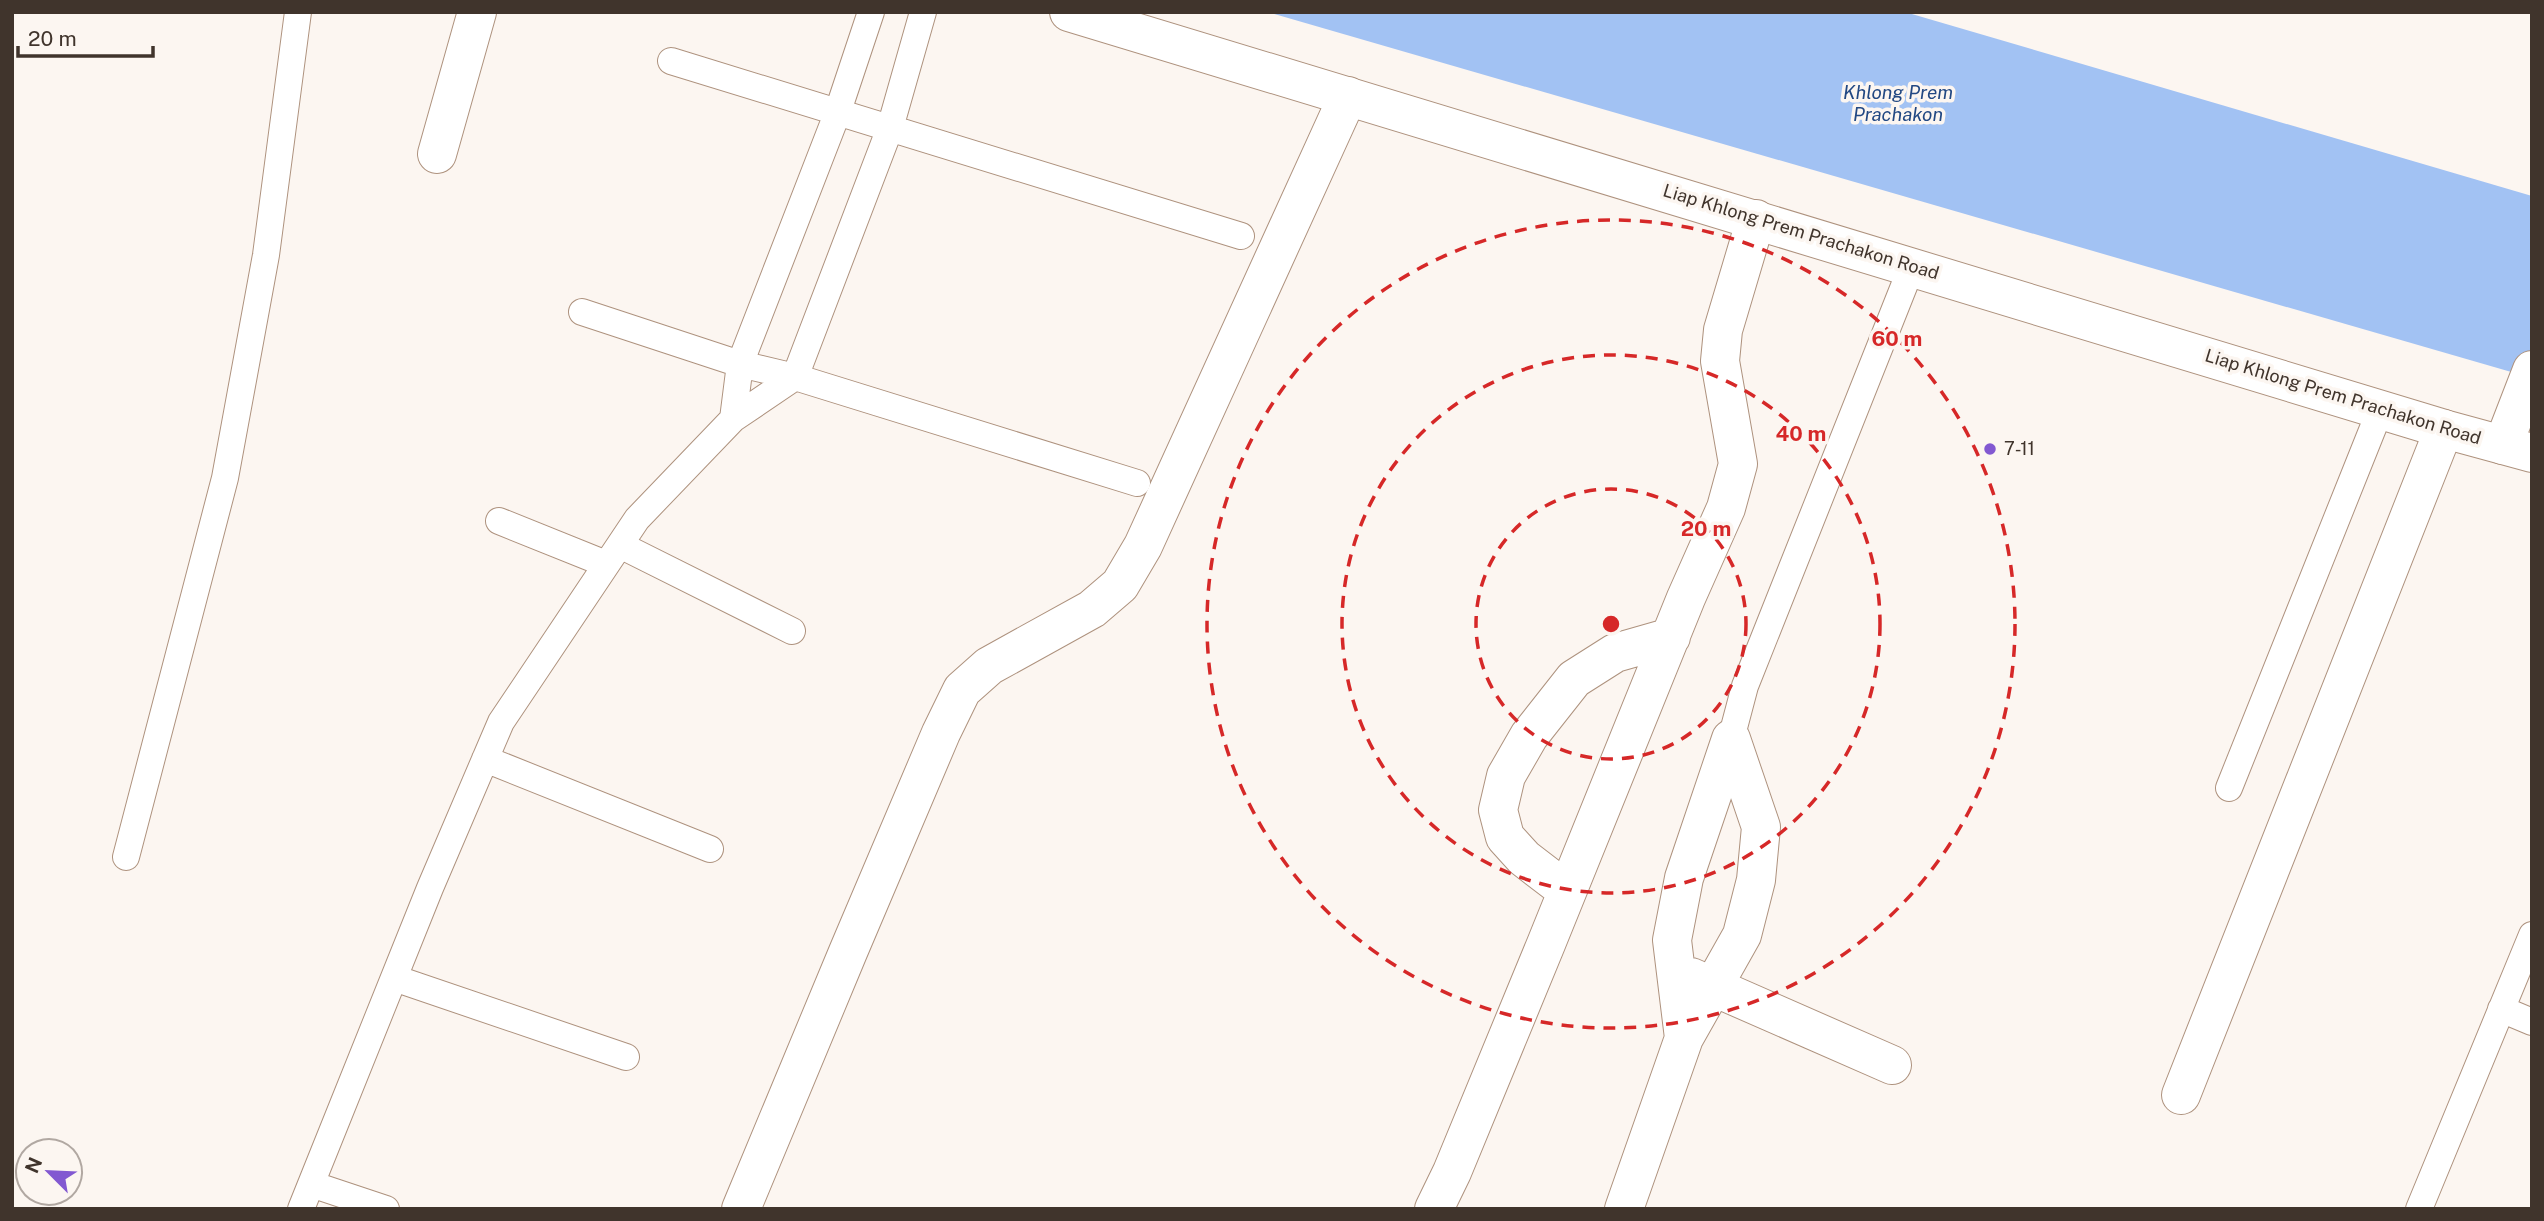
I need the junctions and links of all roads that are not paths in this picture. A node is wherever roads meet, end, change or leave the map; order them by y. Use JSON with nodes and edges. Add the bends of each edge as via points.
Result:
{"nodes":[{"id":1,"x":298,"y":12,"type":"edge"},
{"id":2,"x":477,"y":12,"type":"edge"},
{"id":3,"x":871,"y":12,"type":"edge"},
{"id":4,"x":923,"y":12,"type":"edge"},
{"id":5,"x":1069,"y":12,"type":"edge"},
{"id":6,"x":671,"y":61,"type":"dead end"},
{"id":7,"x":1348,"y":96,"type":"junction"},
{"id":8,"x":837,"y":114,"type":"junction"},
{"id":9,"x":890,"y":128,"type":"junction"},
{"id":10,"x":438,"y":154,"type":"dead end"},
{"id":11,"x":1756,"y":219,"type":"junction"},
{"id":12,"x":1241,"y":236,"type":"dead end"},
{"id":13,"x":1912,"y":266,"type":"junction"},
{"id":14,"x":582,"y":312,"type":"dead end"},
{"id":15,"x":740,"y":364,"type":"junction"},
{"id":16,"x":2529,"y":376,"type":"edge"},
{"id":17,"x":795,"y":377,"type":"junction"},
{"id":18,"x":2381,"y":408,"type":"junction"},
{"id":19,"x":733,"y":419,"type":"junction"},
{"id":20,"x":2444,"y":429,"type":"junction"},
{"id":21,"x":2517,"y":449,"type":"edge"},
{"id":22,"x":1137,"y":483,"type":"dead end"},
{"id":23,"x":499,"y":521,"type":"dead end"},
{"id":24,"x":613,"y":555,"type":"junction"},
{"id":25,"x":792,"y":631,"type":"dead end"},
{"id":26,"x":1671,"y":637,"type":"junction"},
{"id":27,"x":1731,"y":739,"type":"junction"},
{"id":28,"x":485,"y":759,"type":"junction"},
{"id":29,"x":2229,"y":788,"type":"dead end"},
{"id":30,"x":710,"y":849,"type":"dead end"},
{"id":31,"x":126,"y":856,"type":"dead end"},
{"id":32,"x":1567,"y":891,"type":"junction"},
{"id":33,"x":2532,"y":935,"type":"edge"},
{"id":34,"x":1676,"y":972,"type":"junction"},
{"id":35,"x":394,"y":978,"type":"junction"},
{"id":36,"x":1714,"y":986,"type":"junction"},
{"id":37,"x":2501,"y":1009,"type":"junction"},
{"id":38,"x":2532,"y":1022,"type":"edge"},
{"id":39,"x":1684,"y":1038,"type":"junction"},
{"id":40,"x":626,"y":1057,"type":"dead end"},
{"id":41,"x":1892,"y":1065,"type":"dead end"},
{"id":42,"x":2181,"y":1095,"type":"dead end"},
{"id":43,"x":311,"y":1184,"type":"junction"},
{"id":44,"x":301,"y":1209,"type":"edge"},
{"id":45,"x":386,"y":1209,"type":"edge"},
{"id":46,"x":741,"y":1209,"type":"edge"},
{"id":47,"x":1434,"y":1209,"type":"edge"},
{"id":48,"x":1624,"y":1209,"type":"edge"},
{"id":49,"x":2418,"y":1209,"type":"edge"}],
"edges":[{"from":1,"to":31,"type":"lane","via":[[266,255],[225,478]]},
{"from":2,"to":10,"type":"street"},
{"from":3,"to":8,"type":"lane"},
{"from":4,"to":9,"type":"lane"},
{"from":5,"to":7,"type":"street","name":"Liap Khlong Prem Prachakon Road"},
{"from":6,"to":8,"type":"lane"},
{"from":7,"to":11,"type":"street","name":"Liap Khlong Prem Prachakon Road"},
{"from":7,"to":46,"type":"street","via":[[1143,545],[1120,585],[1092,609],[989,666],[962,690]]},
{"from":8,"to":9,"type":"lane"},
{"from":8,"to":15,"type":"lane"},
{"from":9,"to":12,"type":"lane"},
{"from":9,"to":17,"type":"lane"},
{"from":11,"to":13,"type":"street","name":"Liap Khlong Prem Prachakon Road"},
{"from":11,"to":26,"type":"street","via":[[1723,330],[1720,361],[1738,464],[1726,508]]},
{"from":13,"to":18,"type":"street","name":"Liap Khlong Prem Prachakon Road"},
{"from":13,"to":27,"type":"lane","via":[[1745,686]]},
{"from":14,"to":15,"type":"lane"},
{"from":15,"to":17,"type":"lane"},
{"from":15,"to":19,"type":"lane"},
{"from":16,"to":21,"type":"street"},
{"from":17,"to":19,"type":"lane"},
{"from":17,"to":22,"type":"lane"},
{"from":18,"to":20,"type":"street","name":"Liap Khlong Prem Prachakon Road"},
{"from":18,"to":29,"type":"lane"},
{"from":19,"to":24,"type":"lane","via":[[637,519]]},
{"from":20,"to":21,"type":"street","name":"Liap Khlong Prem Prachakon Road"},
{"from":20,"to":42,"type":"street"},
{"from":23,"to":24,"type":"lane"},
{"from":24,"to":25,"type":"lane"},
{"from":24,"to":28,"type":"lane","via":[[500,722]]},
{"from":26,"to":32,"type":"street"},
{"from":26,"to":32,"type":"street","via":[[1615,653],[1574,679],[1529,736],[1506,776],[1498,810],[1505,837]]},
{"from":27,"to":34,"type":"street","via":[[1684,878],[1672,940]]},
{"from":27,"to":36,"type":"street","via":[[1761,827],[1756,880],[1742,935]]},
{"from":28,"to":30,"type":"lane"},
{"from":28,"to":35,"type":"lane"},
{"from":32,"to":47,"type":"street"},
{"from":33,"to":37,"type":"lane"},
{"from":34,"to":36,"type":"street"},
{"from":34,"to":39,"type":"street"},
{"from":35,"to":40,"type":"lane"},
{"from":35,"to":43,"type":"lane"},
{"from":36,"to":39,"type":"street"},
{"from":36,"to":41,"type":"street"},
{"from":37,"to":38,"type":"lane"},
{"from":37,"to":49,"type":"lane"},
{"from":39,"to":48,"type":"street"},
{"from":43,"to":44,"type":"lane"},
{"from":43,"to":45,"type":"lane"}]}
